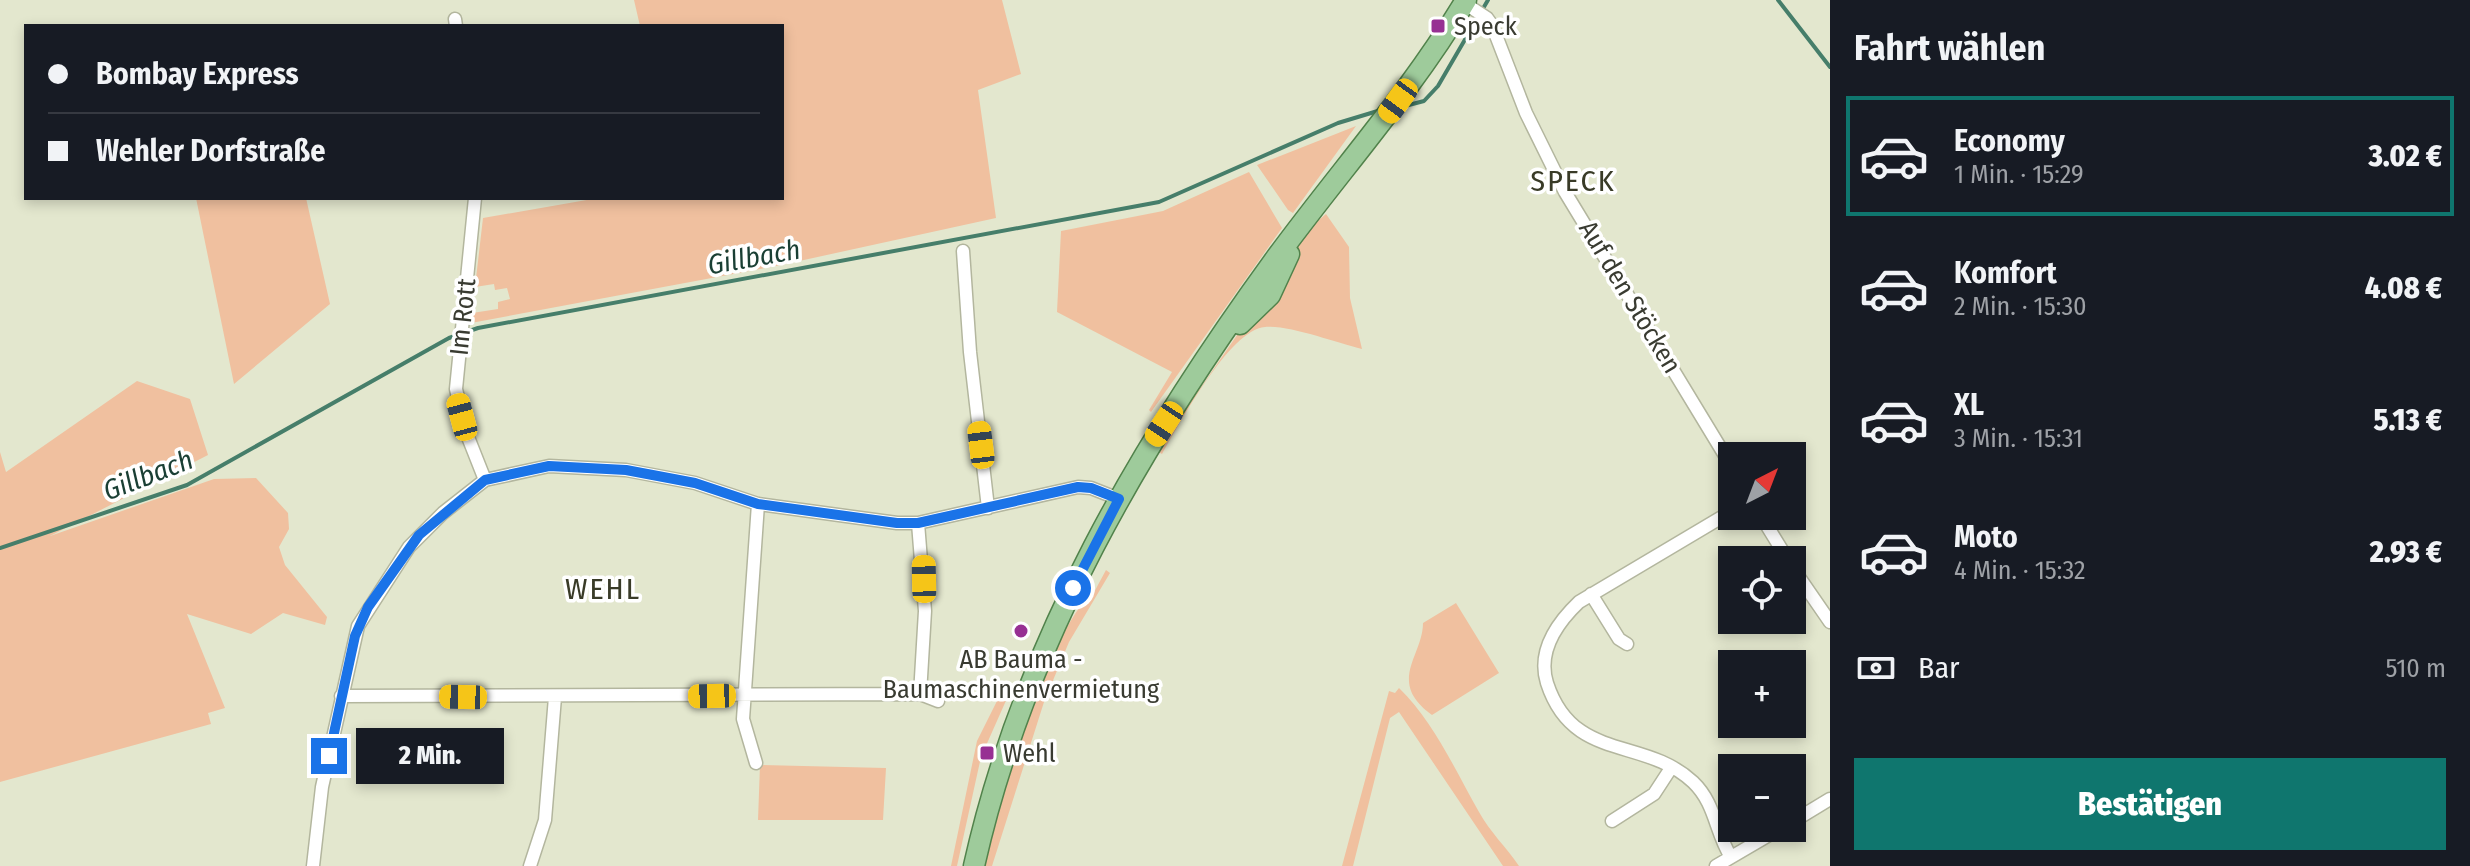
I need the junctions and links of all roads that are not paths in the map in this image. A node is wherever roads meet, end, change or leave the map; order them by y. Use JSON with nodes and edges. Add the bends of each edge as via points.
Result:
{"nodes":[{"id":1,"x":1465,"y":2,"type":"edge"},
{"id":2,"x":475,"y":200,"type":"edge"},
{"id":3,"x":963,"y":251,"type":"dead end"},
{"id":4,"x":1718,"y":444,"type":"edge"},
{"id":5,"x":485,"y":480,"type":"junction"},
{"id":6,"x":1119,"y":499,"type":"junction"},
{"id":7,"x":758,"y":504,"type":"junction"},
{"id":8,"x":988,"y":508,"type":"junction"},
{"id":9,"x":1718,"y":519,"type":"edge"},
{"id":10,"x":918,"y":523,"type":"junction"},
{"id":11,"x":1806,"y":587,"type":"edge"},
{"id":12,"x":1591,"y":594,"type":"junction"},
{"id":13,"x":1830,"y":622,"type":"edge"},
{"id":14,"x":1627,"y":644,"type":"dead end"},
{"id":15,"x":920,"y":694,"type":"junction"},
{"id":16,"x":341,"y":696,"type":"junction"},
{"id":17,"x":744,"y":696,"type":"junction"},
{"id":18,"x":555,"y":697,"type":"junction"},
{"id":19,"x":938,"y":701,"type":"dead end"},
{"id":20,"x":756,"y":763,"type":"dead end"},
{"id":21,"x":1671,"y":768,"type":"junction"},
{"id":22,"x":1830,"y":799,"type":"edge"},
{"id":23,"x":1806,"y":814,"type":"edge"},
{"id":24,"x":1612,"y":821,"type":"dead end"},
{"id":25,"x":1757,"y":842,"type":"edge"},
{"id":26,"x":1731,"y":857,"type":"junction"},
{"id":27,"x":313,"y":866,"type":"edge"},
{"id":28,"x":530,"y":866,"type":"edge"},
{"id":29,"x":974,"y":866,"type":"edge"},
{"id":30,"x":1716,"y":866,"type":"edge"}],
"edges":[{"from":1,"to":4,"type":"street","name":"Auf den Stöcken","via":[[1487,18],[1565,192]]},
{"from":1,"to":6,"type":"main road","via":[[1383,122],[1301,228],[1270,295],[1202,367]]},
{"from":2,"to":5,"type":"street","name":"Im Rott","via":[[458,400]]},
{"from":3,"to":8,"type":"street"},
{"from":5,"to":7,"type":"street","via":[[549,466],[601,467],[684,480]]},
{"from":5,"to":16,"type":"street","via":[[419,535],[379,589],[358,626]]},
{"from":6,"to":8,"type":"street","via":[[1078,487]]},
{"from":6,"to":29,"type":"main road","via":[[1024,700]]},
{"from":7,"to":10,"type":"street","via":[[858,520]]},
{"from":7,"to":17,"type":"street"},
{"from":8,"to":10,"type":"street"},
{"from":9,"to":12,"type":"street"},
{"from":10,"to":15,"type":"street","via":[[925,611]]},
{"from":11,"to":13,"type":"street"},
{"from":12,"to":14,"type":"street"},
{"from":12,"to":21,"type":"street","via":[[1565,616],[1547,649],[1546,679],[1556,706],[1585,735]]},
{"from":15,"to":17,"type":"street"},
{"from":15,"to":19,"type":"street"},
{"from":16,"to":18,"type":"street"},
{"from":16,"to":27,"type":"street"},
{"from":17,"to":18,"type":"street"},
{"from":17,"to":20,"type":"street","via":[[745,733]]},
{"from":18,"to":28,"type":"street","via":[[545,820]]},
{"from":21,"to":24,"type":"street","via":[[1654,794]]},
{"from":21,"to":26,"type":"street","via":[[1693,782],[1709,802],[1721,843]]},
{"from":22,"to":23,"type":"street"},
{"from":25,"to":26,"type":"street"},
{"from":26,"to":30,"type":"street"}]}
